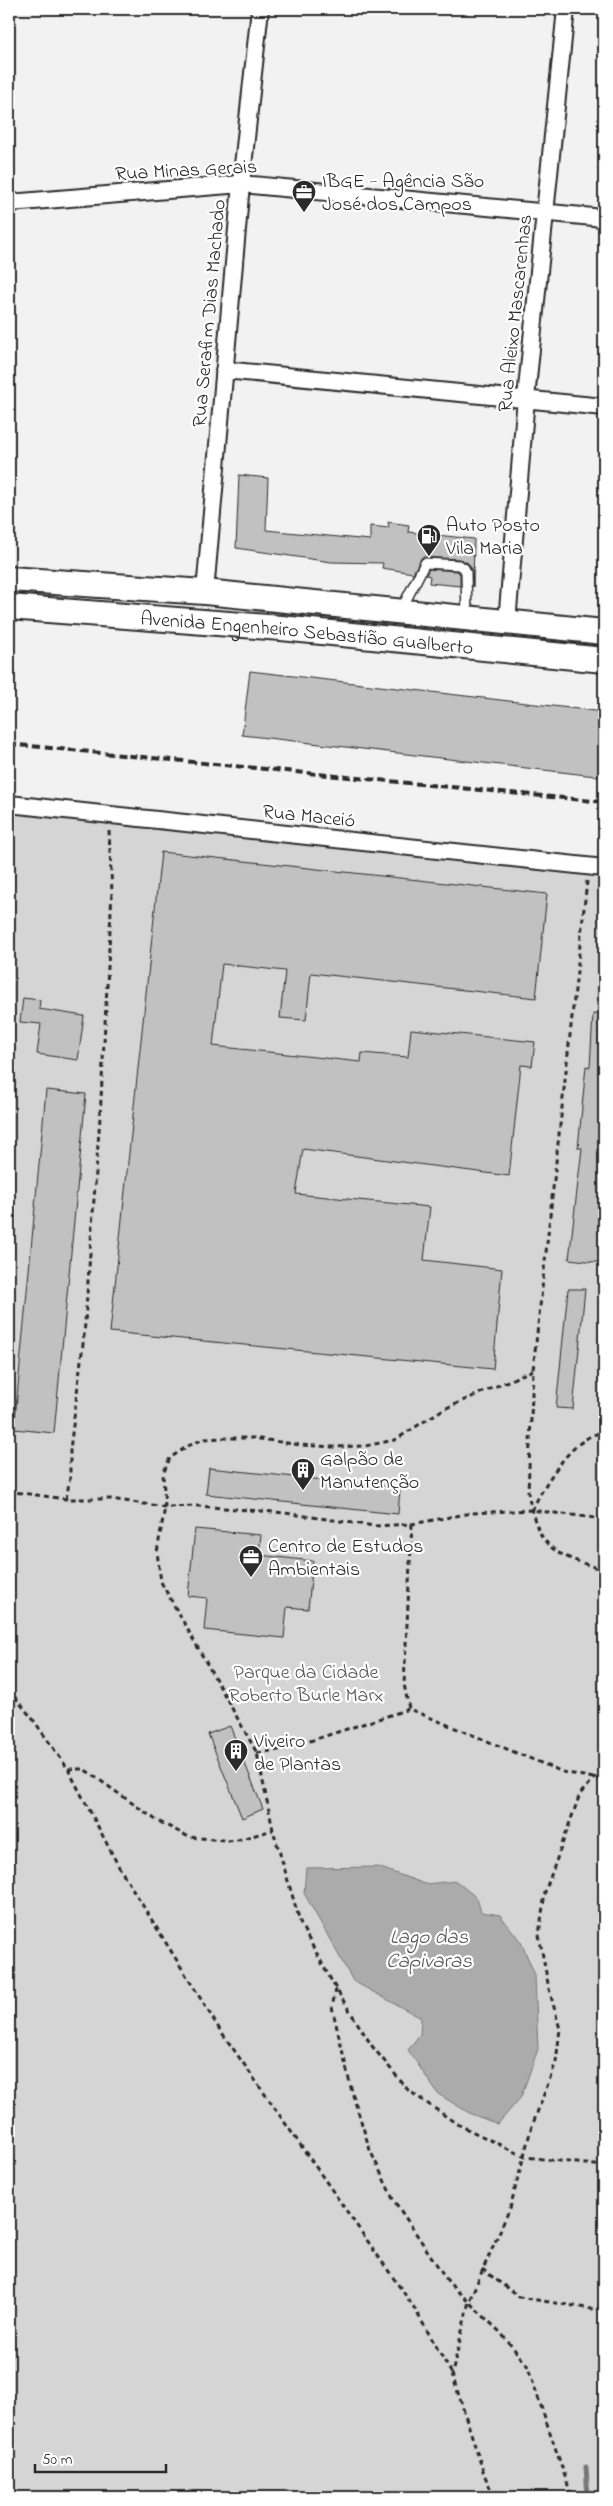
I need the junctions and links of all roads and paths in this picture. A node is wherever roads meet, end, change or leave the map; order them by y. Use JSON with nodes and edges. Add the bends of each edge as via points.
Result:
{"nodes":[{"id":1,"x":260,"y":9,"type":"edge"},
{"id":2,"x":566,"y":9,"type":"edge"},
{"id":3,"x":241,"y":184,"type":"junction"},
{"id":4,"x":9,"y":203,"type":"edge"},
{"id":5,"x":545,"y":212,"type":"junction"},
{"id":6,"x":604,"y":218,"type":"edge"},
{"id":7,"x":224,"y":370,"type":"junction"},
{"id":8,"x":526,"y":398,"type":"junction"},
{"id":9,"x":604,"y":407,"type":"edge"},
{"id":10,"x":9,"y":578,"type":"edge"},
{"id":11,"x":205,"y":592,"type":"junction"},
{"id":12,"x":9,"y":606,"type":"edge"},
{"id":13,"x":400,"y":612,"type":"junction"},
{"id":14,"x":467,"y":619,"type":"junction"},
{"id":15,"x":507,"y":622,"type":"junction"},
{"id":16,"x":604,"y":632,"type":"edge"},
{"id":17,"x":604,"y":660,"type":"edge"},
{"id":18,"x":9,"y":804,"type":"edge"},
{"id":19,"x":108,"y":816,"type":"junction"},
{"id":20,"x":596,"y":868,"type":"edge"},
{"id":21,"x":533,"y":1370,"type":"junction"},
{"id":22,"x":604,"y":1431,"type":"edge"},
{"id":23,"x":9,"y":1489,"type":"edge"},
{"id":24,"x":14,"y":1492,"type":"junction"},
{"id":25,"x":9,"y":1497,"type":"edge"},
{"id":26,"x":66,"y":1499,"type":"junction"},
{"id":27,"x":165,"y":1507,"type":"junction"},
{"id":28,"x":531,"y":1510,"type":"junction"},
{"id":29,"x":604,"y":1519,"type":"edge"},
{"id":30,"x":412,"y":1524,"type":"junction"},
{"id":31,"x":604,"y":1570,"type":"edge"},
{"id":32,"x":9,"y":1690,"type":"edge"},
{"id":33,"x":409,"y":1709,"type":"junction"},
{"id":34,"x":257,"y":1753,"type":"junction"},
{"id":35,"x":604,"y":1768,"type":"edge"},
{"id":36,"x":68,"y":1769,"type":"junction"},
{"id":37,"x":594,"y":1779,"type":"junction"},
{"id":38,"x":604,"y":1780,"type":"edge"},
{"id":39,"x":273,"y":1830,"type":"junction"},
{"id":40,"x":336,"y":1989,"type":"junction"},
{"id":41,"x":524,"y":2157,"type":"junction"},
{"id":42,"x":604,"y":2166,"type":"edge"},
{"id":43,"x":482,"y":2269,"type":"junction"},
{"id":44,"x":469,"y":2301,"type":"junction"},
{"id":45,"x":604,"y":2307,"type":"edge"},
{"id":46,"x":452,"y":2374,"type":"junction"},
{"id":47,"x":494,"y":2497,"type":"edge"},
{"id":48,"x":572,"y":2497,"type":"edge"}],
"edges":[{"from":1,"to":3,"type":"street","name":"Rua Serafim Dias Machado"},
{"from":2,"to":5,"type":"street","name":"Rua Aleixo Mascarenhas"},
{"from":3,"to":4,"type":"street","name":"Rua Minas Gerais"},
{"from":3,"to":5,"type":"street","name":"Rua Minas Gerais"},
{"from":3,"to":7,"type":"street","name":"Rua Serafim Dias Machado"},
{"from":5,"to":6,"type":"street","name":"Rua Minas Gerais"},
{"from":5,"to":8,"type":"street","name":"Rua Aleixo Mascarenhas"},
{"from":7,"to":8,"type":"street"},
{"from":7,"to":11,"type":"street","name":"Rua Serafim Dias Machado"},
{"from":8,"to":9,"type":"street"},
{"from":8,"to":15,"type":"street","name":"Rua Aleixo Mascarenhas"},
{"from":10,"to":11,"type":"main road","name":"Avenida Engenheiro Sebastião Gualberto"},
{"from":11,"to":13,"type":"main road","name":"Avenida Engenheiro Sebastião Gualberto"},
{"from":12,"to":17,"type":"main road","name":"Avenida Engenheiro Sebastião Gualberto","via":[[281,628]]},
{"from":13,"to":14,"type":"main road","name":"Avenida Engenheiro Sebastião Gualberto"},
{"from":13,"to":14,"type":"lane","via":[[421,567],[428,562],[464,568]]},
{"from":14,"to":15,"type":"main road","name":"Avenida Engenheiro Sebastião Gualberto"},
{"from":15,"to":16,"type":"main road","name":"Avenida Engenheiro Sebastião Gualberto"},
{"from":18,"to":19,"type":"street","name":"Rua Maceió"},
{"from":19,"to":20,"type":"street","name":"Rua Maceió"},
{"from":19,"to":26,"type":"path","via":[[112,892],[100,1117],[84,1336]]},
{"from":20,"to":21,"type":"path"},
{"from":21,"to":27,"type":"path","via":[[442,1410],[415,1429],[388,1441],[365,1446],[300,1445],[254,1438],[204,1439],[170,1458],[163,1474]]},
{"from":21,"to":28,"type":"path","via":[[528,1492]]},
{"from":22,"to":28,"type":"path","via":[[586,1439],[566,1459],[547,1480]]},
{"from":23,"to":24,"type":"path"},
{"from":24,"to":25,"type":"path"},
{"from":24,"to":26,"type":"path"},
{"from":26,"to":27,"type":"path","via":[[111,1498]]},
{"from":27,"to":30,"type":"path","via":[[199,1506],[285,1513],[374,1526]]},
{"from":27,"to":34,"type":"path","via":[[156,1552],[161,1582]]},
{"from":28,"to":29,"type":"path"},
{"from":28,"to":30,"type":"path","via":[[472,1513]]},
{"from":28,"to":31,"type":"path","via":[[545,1543],[560,1555]]},
{"from":30,"to":33,"type":"path","via":[[404,1684]]},
{"from":32,"to":36,"type":"path"},
{"from":33,"to":34,"type":"path","via":[[285,1749]]},
{"from":33,"to":37,"type":"path","via":[[563,1772]]},
{"from":34,"to":39,"type":"path"},
{"from":35,"to":37,"type":"path"},
{"from":36,"to":39,"type":"path","via":[[84,1769],[156,1820],[189,1837],[234,1841]]},
{"from":36,"to":46,"type":"path","via":[[119,1867],[220,2030],[413,2306]]},
{"from":37,"to":38,"type":"path"},
{"from":37,"to":41,"type":"path","via":[[580,1794],[545,1892],[539,1935],[560,2029],[556,2062]]},
{"from":39,"to":40,"type":"path","via":[[301,1924]]},
{"from":40,"to":41,"type":"path","via":[[372,2046],[408,2090],[457,2124]]},
{"from":40,"to":44,"type":"path","via":[[332,2007],[352,2092],[370,2150],[393,2200],[449,2283]]},
{"from":41,"to":42,"type":"path"},
{"from":41,"to":43,"type":"path","via":[[510,2208]]},
{"from":43,"to":44,"type":"path"},
{"from":43,"to":45,"type":"path","via":[[519,2297],[592,2309]]},
{"from":44,"to":46,"type":"path"},
{"from":44,"to":48,"type":"path","via":[[527,2365]]},
{"from":46,"to":47,"type":"path"}]}
